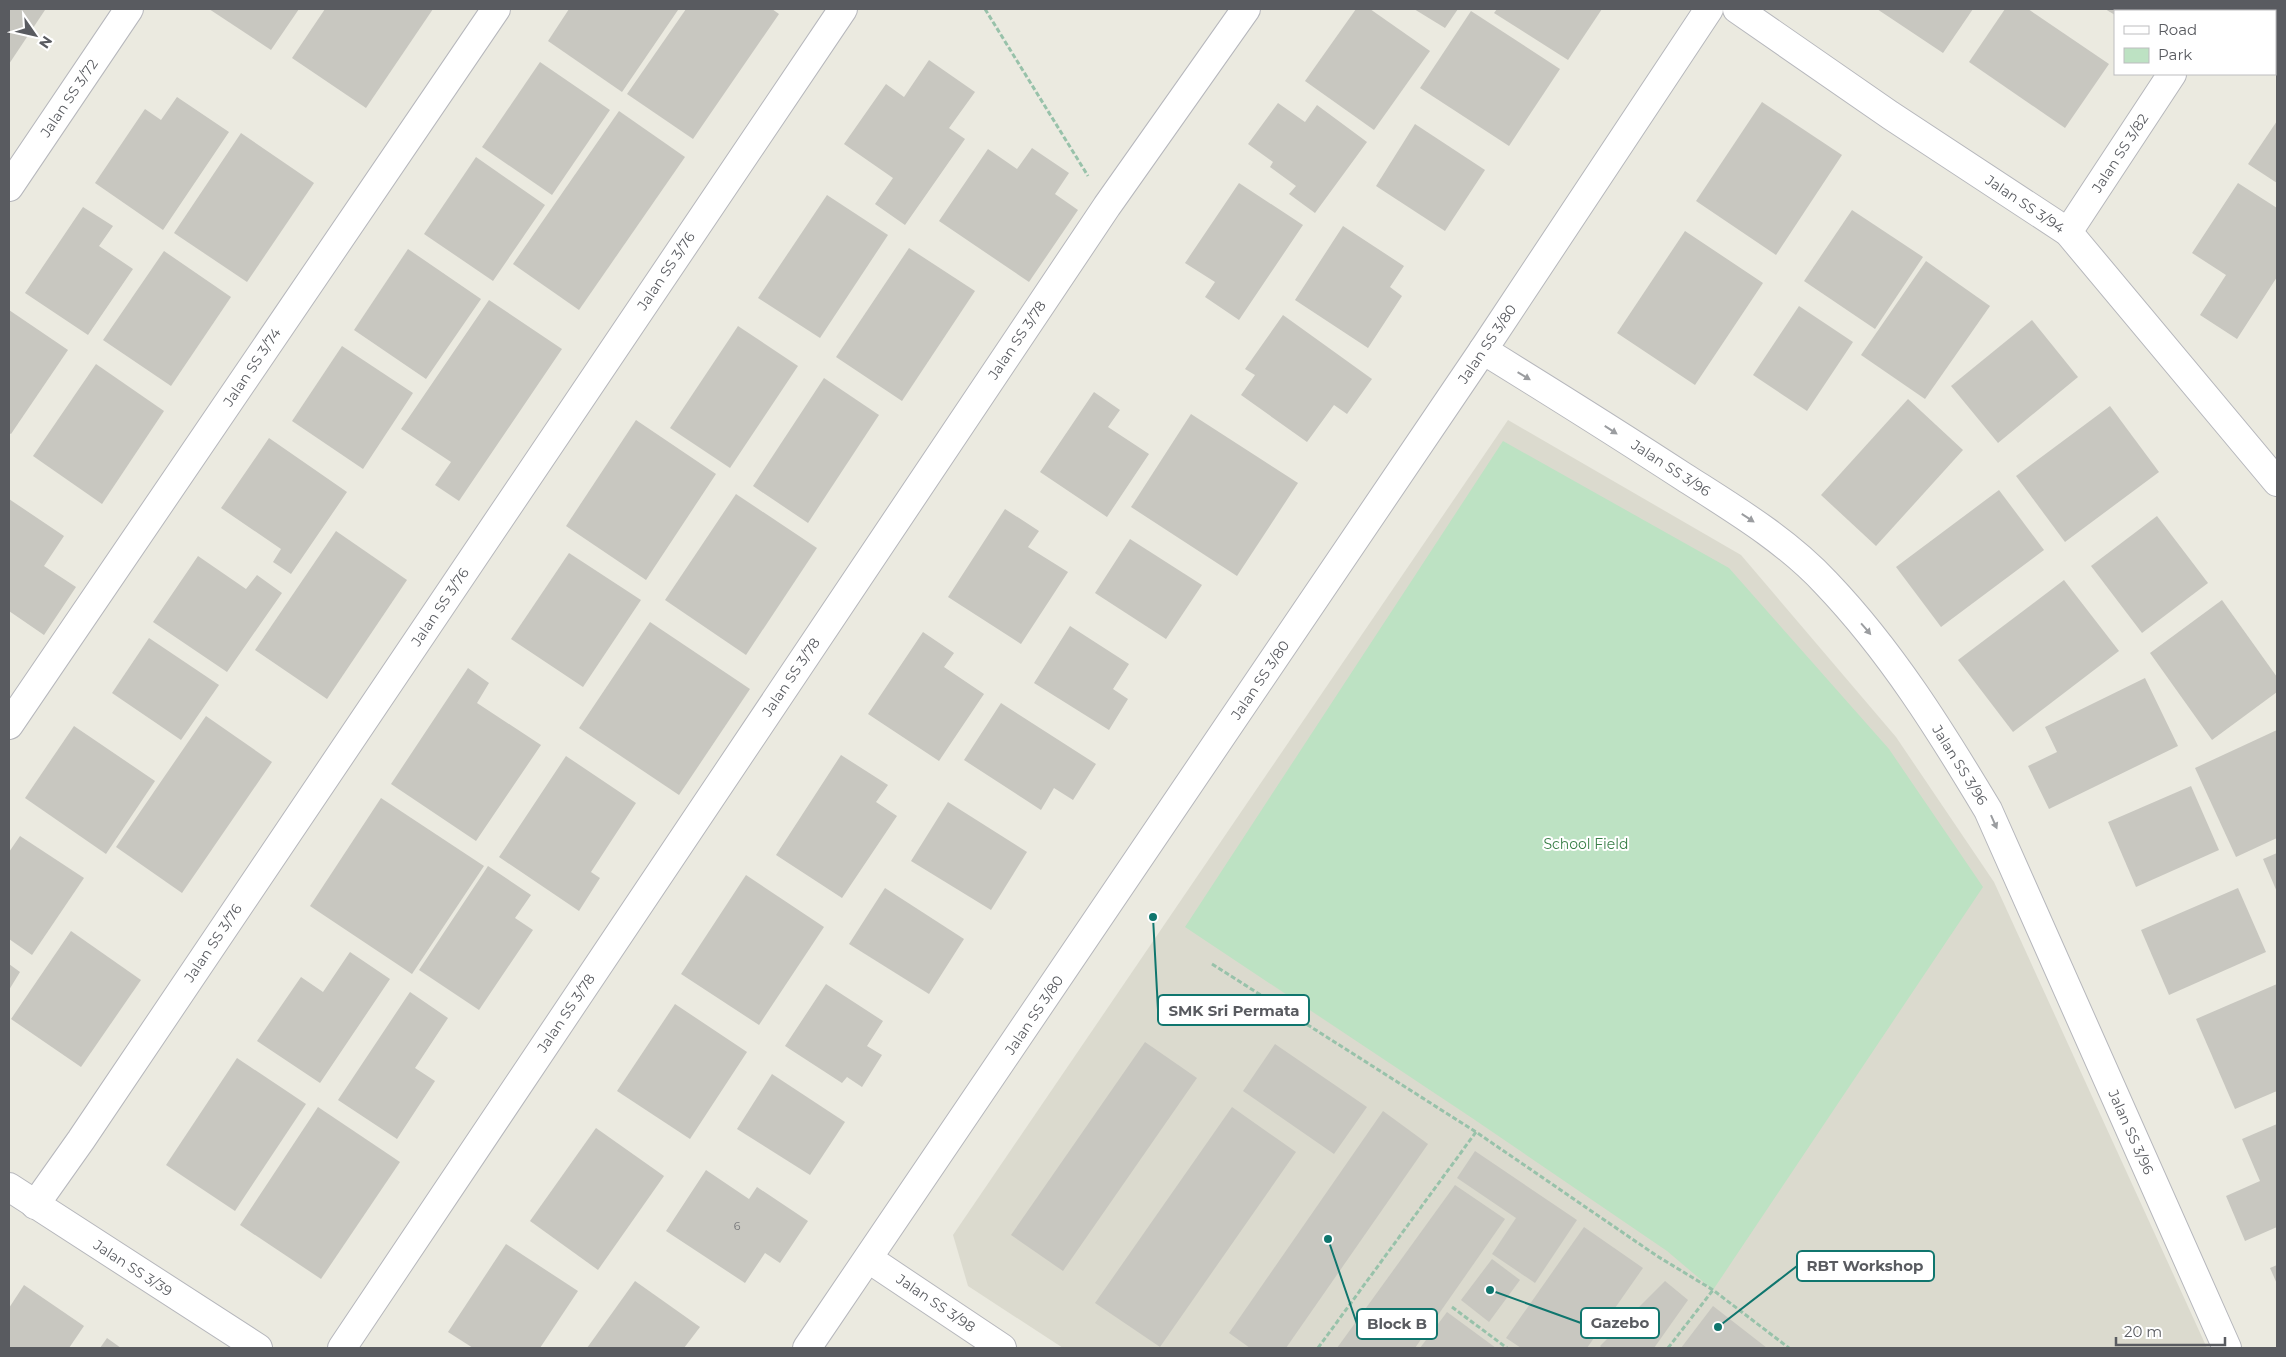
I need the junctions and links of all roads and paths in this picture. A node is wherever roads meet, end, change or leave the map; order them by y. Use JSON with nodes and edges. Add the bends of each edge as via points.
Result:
{"nodes":[{"id":1,"x":129,"y":9,"type":"edge"},
{"id":2,"x":496,"y":9,"type":"edge"},
{"id":3,"x":843,"y":9,"type":"edge"},
{"id":4,"x":985,"y":9,"type":"edge"},
{"id":5,"x":1246,"y":9,"type":"edge"},
{"id":6,"x":1709,"y":9,"type":"edge"},
{"id":7,"x":1737,"y":9,"type":"edge"},
{"id":8,"x":2171,"y":75,"type":"edge"},
{"id":9,"x":9,"y":187,"type":"edge"},
{"id":10,"x":1107,"y":206,"type":"junction"},
{"id":11,"x":2068,"y":232,"type":"junction"},
{"id":12,"x":1483,"y":350,"type":"junction"},
{"id":13,"x":2277,"y":482,"type":"edge"},
{"id":14,"x":9,"y":725,"type":"edge"},
{"id":15,"x":1212,"y":964,"type":"dead end"},
{"id":16,"x":1476,"y":1132,"type":"junction"},
{"id":17,"x":9,"y":1188,"type":"edge"},
{"id":18,"x":35,"y":1205,"type":"junction"},
{"id":19,"x":870,"y":1258,"type":"junction"},
{"id":20,"x":1712,"y":1290,"type":"junction"},
{"id":21,"x":1452,"y":1307,"type":"dead end"},
{"id":22,"x":258,"y":1348,"type":"edge"},
{"id":23,"x":342,"y":1348,"type":"edge"},
{"id":24,"x":808,"y":1348,"type":"edge"},
{"id":25,"x":1002,"y":1348,"type":"edge"},
{"id":26,"x":1318,"y":1348,"type":"edge"},
{"id":27,"x":1507,"y":1348,"type":"edge"},
{"id":28,"x":1668,"y":1348,"type":"edge"},
{"id":29,"x":1789,"y":1348,"type":"edge"},
{"id":30,"x":2227,"y":1348,"type":"edge"}],
"edges":[{"from":1,"to":9,"type":"street","name":"Jalan SS 3/72"},
{"from":2,"to":14,"type":"street","name":"Jalan SS 3/74"},
{"from":3,"to":18,"type":"street","name":"Jalan SS 3/76"},
{"from":4,"to":10,"type":"path"},
{"from":5,"to":10,"type":"street","name":"Jalan SS 3/78"},
{"from":6,"to":12,"type":"street","name":"Jalan SS 3/80"},
{"from":7,"to":11,"type":"street","name":"Jalan SS 3/94"},
{"from":8,"to":11,"type":"street","name":"Jalan SS 3/82"},
{"from":10,"to":23,"type":"street","name":"Jalan SS 3/78"},
{"from":11,"to":13,"type":"street","name":"Jalan SS 3/94"},
{"from":12,"to":19,"type":"street","name":"Jalan SS 3/80"},
{"from":12,"to":30,"type":"street","name":"Jalan SS 3/96","one_way":true,"via":[[1765,529],[1825,582],[1890,656],[1988,810]]},
{"from":15,"to":16,"type":"path"},
{"from":16,"to":20,"type":"path"},
{"from":16,"to":26,"type":"path"},
{"from":17,"to":18,"type":"street","name":"Jalan SS 3/39"},
{"from":18,"to":22,"type":"street","name":"Jalan SS 3/39"},
{"from":19,"to":24,"type":"street","name":"Jalan SS 3/80"},
{"from":19,"to":25,"type":"street","name":"Jalan SS 3/98"},
{"from":20,"to":28,"type":"path"},
{"from":20,"to":29,"type":"path"},
{"from":21,"to":27,"type":"path"}]}
